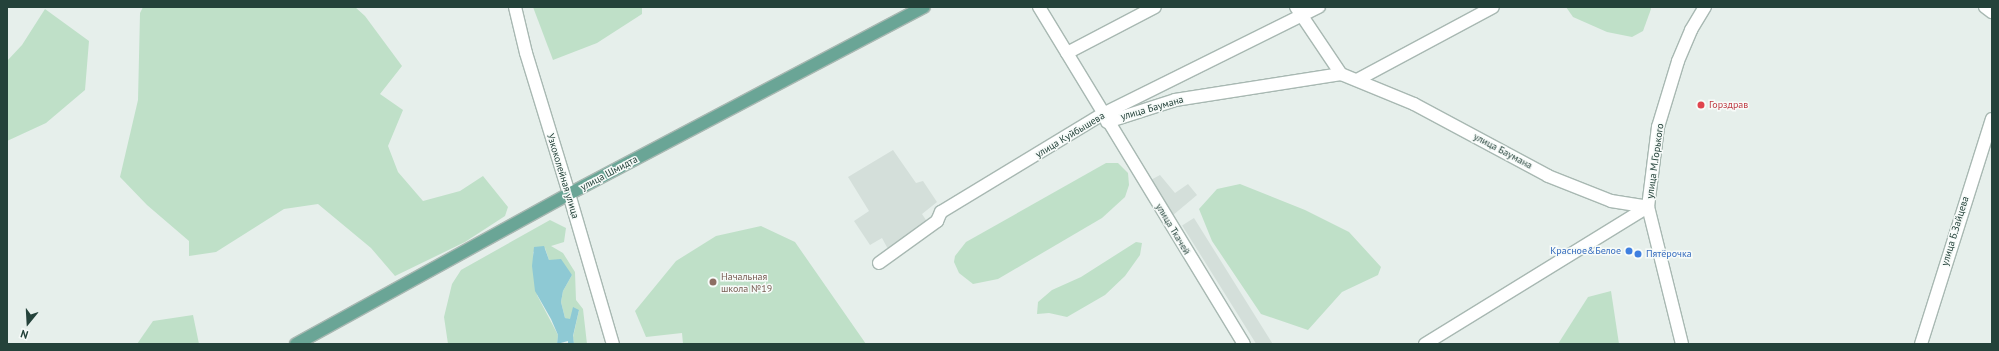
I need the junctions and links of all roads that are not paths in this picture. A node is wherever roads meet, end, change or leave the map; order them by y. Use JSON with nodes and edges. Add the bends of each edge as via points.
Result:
{"nodes":[{"id":1,"x":515,"y":7,"type":"edge"},
{"id":2,"x":924,"y":7,"type":"edge"},
{"id":3,"x":1039,"y":7,"type":"edge"},
{"id":4,"x":1155,"y":7,"type":"edge"},
{"id":5,"x":1319,"y":7,"type":"edge"},
{"id":6,"x":1493,"y":7,"type":"edge"},
{"id":7,"x":1705,"y":7,"type":"edge"},
{"id":8,"x":1985,"y":7,"type":"edge"},
{"id":9,"x":1298,"y":12,"type":"edge"},
{"id":10,"x":1992,"y":12,"type":"edge"},
{"id":11,"x":1067,"y":53,"type":"junction"},
{"id":12,"x":1341,"y":74,"type":"junction"},
{"id":13,"x":1357,"y":80,"type":"junction"},
{"id":14,"x":1105,"y":118,"type":"junction"},
{"id":15,"x":1992,"y":119,"type":"edge"},
{"id":16,"x":569,"y":194,"type":"junction"},
{"id":17,"x":1648,"y":207,"type":"junction"},
{"id":18,"x":879,"y":263,"type":"dead end"},
{"id":19,"x":296,"y":344,"type":"edge"},
{"id":20,"x":612,"y":344,"type":"edge"},
{"id":21,"x":1244,"y":344,"type":"edge"},
{"id":22,"x":1425,"y":344,"type":"edge"},
{"id":23,"x":1682,"y":344,"type":"edge"},
{"id":24,"x":1921,"y":344,"type":"edge"}],
"edges":[{"from":1,"to":16,"type":"street","name":"Узкоколейная улица","via":[[526,53]]},
{"from":2,"to":16,"type":"main road","name":"улица Шмидта"},
{"from":3,"to":11,"type":"street","name":"улица Ткачей"},
{"from":4,"to":11,"type":"street"},
{"from":5,"to":9,"type":"street","name":"улица Куйбышева"},
{"from":6,"to":13,"type":"street"},
{"from":7,"to":17,"type":"street","name":"улица М.Горького","via":[[1691,30],[1678,61],[1658,127]]},
{"from":8,"to":10,"type":"street"},
{"from":9,"to":12,"type":"street"},
{"from":9,"to":14,"type":"street","name":"улица Куйбышева"},
{"from":11,"to":14,"type":"street","name":"улица Ткачей"},
{"from":12,"to":13,"type":"street","name":"улица Баумана"},
{"from":12,"to":14,"type":"street","name":"улица Баумана","via":[[1175,100]]},
{"from":13,"to":17,"type":"street","name":"улица Баумана","via":[[1414,104],[1548,176],[1611,201]]},
{"from":14,"to":18,"type":"street","name":"улица Куйбышева","via":[[941,212],[937,221]]},
{"from":14,"to":21,"type":"street","name":"улица Ткачей"},
{"from":15,"to":24,"type":"street","name":"улица Б.Зайцева"},
{"from":16,"to":19,"type":"main road","name":"улица Шмидта"},
{"from":16,"to":20,"type":"street","name":"Узкоколейная улица"},
{"from":17,"to":22,"type":"street"},
{"from":17,"to":23,"type":"street","name":"улица М.Горького"}]}
